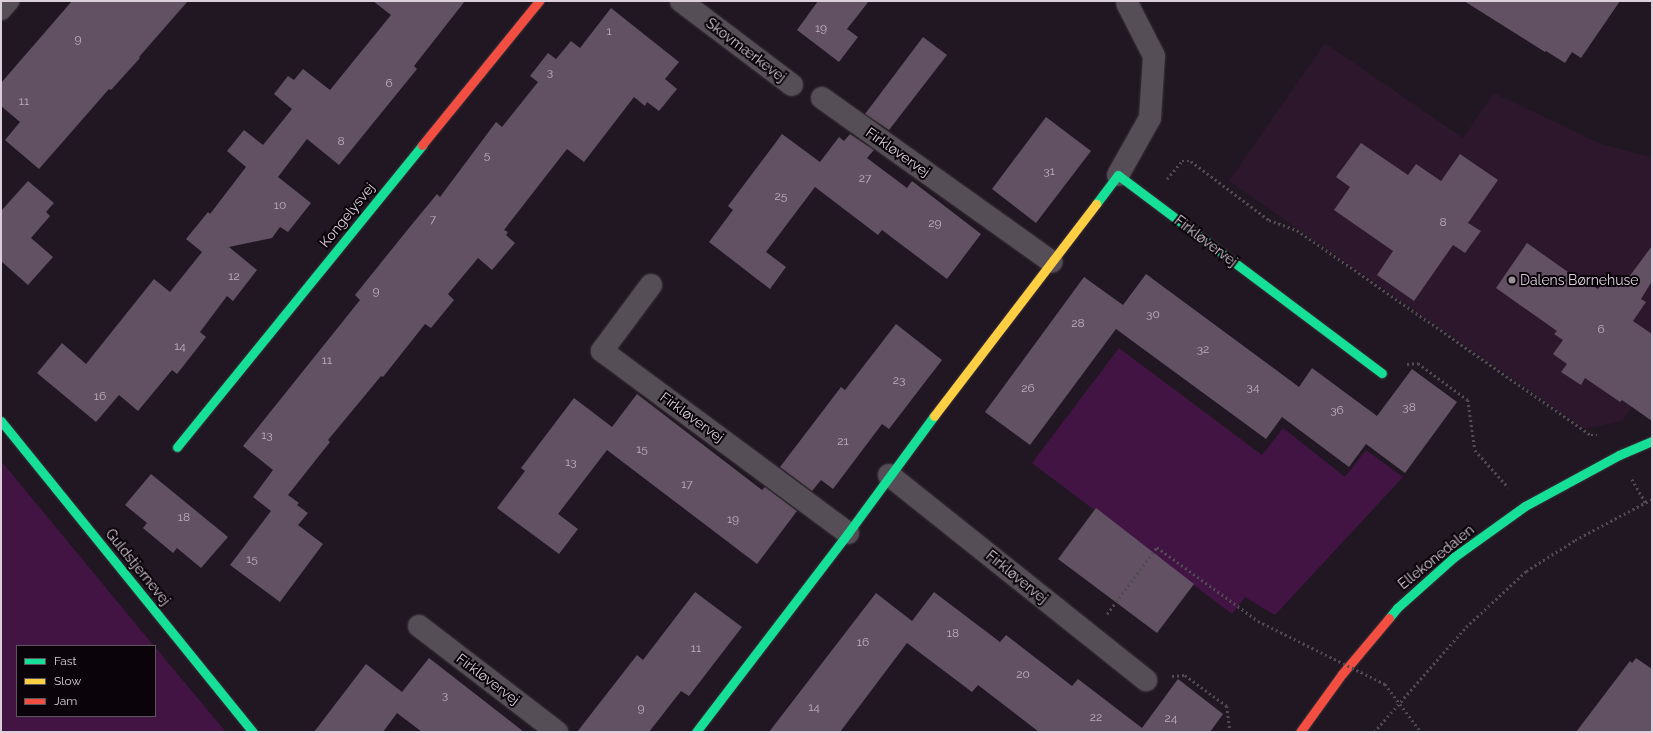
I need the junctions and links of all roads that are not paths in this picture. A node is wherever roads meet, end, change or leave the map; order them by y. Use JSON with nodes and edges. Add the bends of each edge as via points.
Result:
{"nodes":[{"id":1,"x":8,"y":1,"type":"edge"},
{"id":2,"x":539,"y":1,"type":"edge"},
{"id":3,"x":681,"y":1,"type":"edge"},
{"id":4,"x":1127,"y":3,"type":"dead end"},
{"id":5,"x":1,"y":9,"type":"edge"},
{"id":6,"x":792,"y":84,"type":"dead end"},
{"id":7,"x":822,"y":98,"type":"dead end"},
{"id":8,"x":1118,"y":175,"type":"junction"},
{"id":9,"x":1052,"y":262,"type":"junction"},
{"id":10,"x":651,"y":285,"type":"dead end"},
{"id":11,"x":1382,"y":373,"type":"road end"},
{"id":12,"x":1,"y":420,"type":"edge"},
{"id":13,"x":1652,"y":442,"type":"edge"},
{"id":14,"x":177,"y":447,"type":"dead end"},
{"id":15,"x":889,"y":474,"type":"junction"},
{"id":16,"x":848,"y":533,"type":"junction"},
{"id":17,"x":419,"y":626,"type":"dead end"},
{"id":18,"x":1146,"y":680,"type":"road end"},
{"id":19,"x":253,"y":732,"type":"edge"},
{"id":20,"x":557,"y":732,"type":"edge"},
{"id":21,"x":696,"y":732,"type":"edge"},
{"id":22,"x":1300,"y":732,"type":"edge"}],
"edges":[{"from":1,"to":5,"type":"street"},
{"from":2,"to":14,"type":"street","name":"Kongelysvej"},
{"from":3,"to":6,"type":"street","name":"Skovmærkevej"},
{"from":4,"to":8,"type":"street","via":[[1154,56],[1150,118]]},
{"from":7,"to":9,"type":"street","name":"Firkløvervej"},
{"from":8,"to":9,"type":"street"},
{"from":8,"to":11,"type":"street","name":"Firkløvervej"},
{"from":9,"to":15,"type":"street"},
{"from":10,"to":16,"type":"street","name":"Firkløvervej","via":[[602,351]]},
{"from":12,"to":19,"type":"street","name":"Guldstjernevej"},
{"from":13,"to":22,"type":"street","name":"Ellekonedalen","via":[[1619,455],[1526,506],[1454,557],[1397,608],[1342,674]]},
{"from":15,"to":16,"type":"street"},
{"from":15,"to":18,"type":"street","name":"Firkløvervej"},
{"from":16,"to":21,"type":"street"},
{"from":17,"to":20,"type":"street","name":"Firkløvervej"}]}
